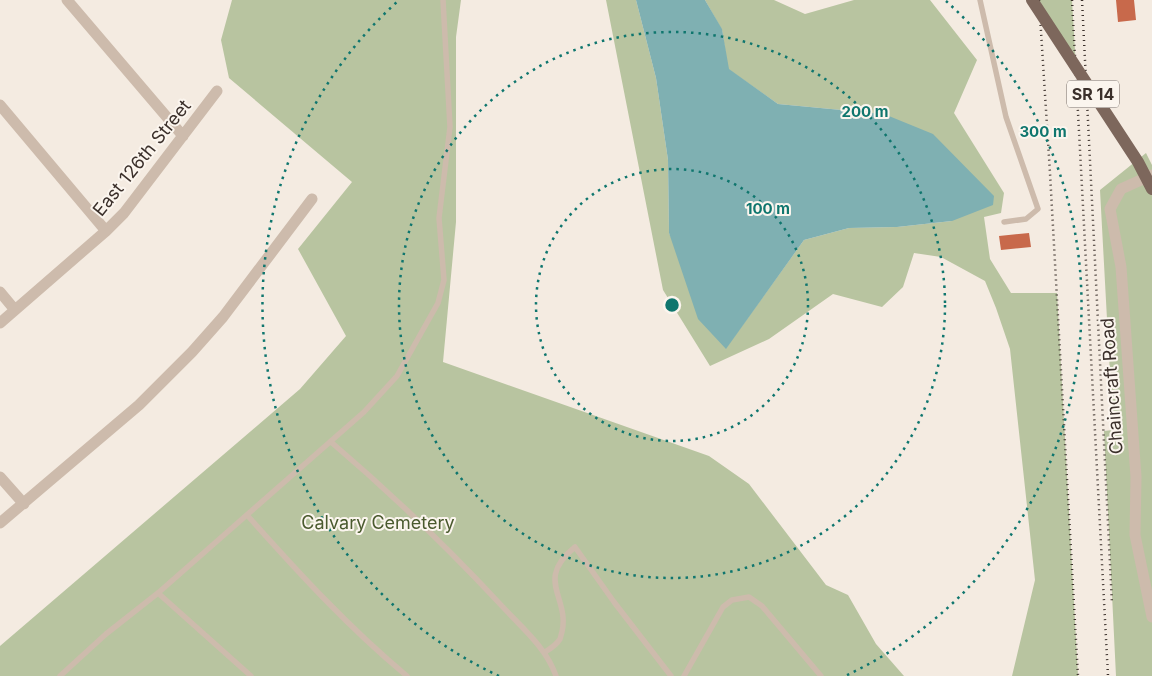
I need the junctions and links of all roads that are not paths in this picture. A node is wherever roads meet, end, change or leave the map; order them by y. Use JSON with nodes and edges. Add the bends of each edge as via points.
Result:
{"nodes":[{"id":1,"x":67,"y":0,"type":"edge"},
{"id":2,"x":443,"y":0,"type":"edge"},
{"id":3,"x":980,"y":0,"type":"edge"},
{"id":4,"x":1032,"y":0,"type":"edge"},
{"id":5,"x":217,"y":92,"type":"dead end"},
{"id":6,"x":0,"y":106,"type":"edge"},
{"id":7,"x":184,"y":136,"type":"junction"},
{"id":8,"x":1152,"y":175,"type":"edge"},
{"id":9,"x":1152,"y":189,"type":"edge"},
{"id":10,"x":312,"y":199,"type":"dead end"},
{"id":11,"x":1004,"y":222,"type":"dead end"},
{"id":12,"x":106,"y":231,"type":"junction"},
{"id":13,"x":0,"y":292,"type":"edge"},
{"id":14,"x":15,"y":310,"type":"junction"},
{"id":15,"x":0,"y":323,"type":"edge"},
{"id":16,"x":331,"y":442,"type":"junction"},
{"id":17,"x":0,"y":477,"type":"edge"},
{"id":18,"x":24,"y":504,"type":"junction"},
{"id":19,"x":247,"y":515,"type":"junction"},
{"id":20,"x":0,"y":523,"type":"edge"},
{"id":21,"x":158,"y":593,"type":"junction"},
{"id":22,"x":1152,"y":617,"type":"edge"},
{"id":23,"x":545,"y":652,"type":"junction"},
{"id":24,"x":60,"y":676,"type":"edge"},
{"id":25,"x":251,"y":676,"type":"edge"},
{"id":26,"x":407,"y":676,"type":"edge"},
{"id":27,"x":556,"y":676,"type":"edge"},
{"id":28,"x":671,"y":676,"type":"edge"},
{"id":29,"x":684,"y":676,"type":"edge"},
{"id":30,"x":821,"y":676,"type":"edge"}],
"edges":[{"from":1,"to":7,"type":"street"},
{"from":2,"to":16,"type":"lane","via":[[450,127],[439,218],[444,280],[438,303],[398,376]]},
{"from":3,"to":11,"type":"lane","via":[[1006,117],[1038,209],[1026,219]]},
{"from":4,"to":9,"type":"main road","number":"SR 14","bridge":true,"via":[[1138,162]]},
{"from":5,"to":7,"type":"street","name":"East 126th Street"},
{"from":6,"to":12,"type":"street"},
{"from":7,"to":12,"type":"street","name":"East 126th Street"},
{"from":8,"to":22,"type":"street","name":"Chaincraft Road","via":[[1121,189],[1110,209],[1121,266],[1136,477],[1134,535]]},
{"from":10,"to":18,"type":"street","via":[[223,317],[192,352],[139,405]]},
{"from":12,"to":14,"type":"street","name":"East 126th Street"},
{"from":13,"to":14,"type":"street"},
{"from":14,"to":15,"type":"street","name":"East 126th Street"},
{"from":16,"to":19,"type":"lane"},
{"from":16,"to":23,"type":"lane","via":[[452,553]]},
{"from":17,"to":18,"type":"street"},
{"from":18,"to":20,"type":"street"},
{"from":19,"to":21,"type":"lane"},
{"from":19,"to":26,"type":"lane","via":[[303,578]]},
{"from":21,"to":24,"type":"lane"},
{"from":21,"to":25,"type":"lane"},
{"from":23,"to":27,"type":"lane"},
{"from":23,"to":28,"type":"lane","via":[[560,639],[564,621],[554,584],[564,556],[575,547]]},
{"from":29,"to":30,"type":"lane","via":[[723,607],[732,600],[749,597],[762,606]]}]}
